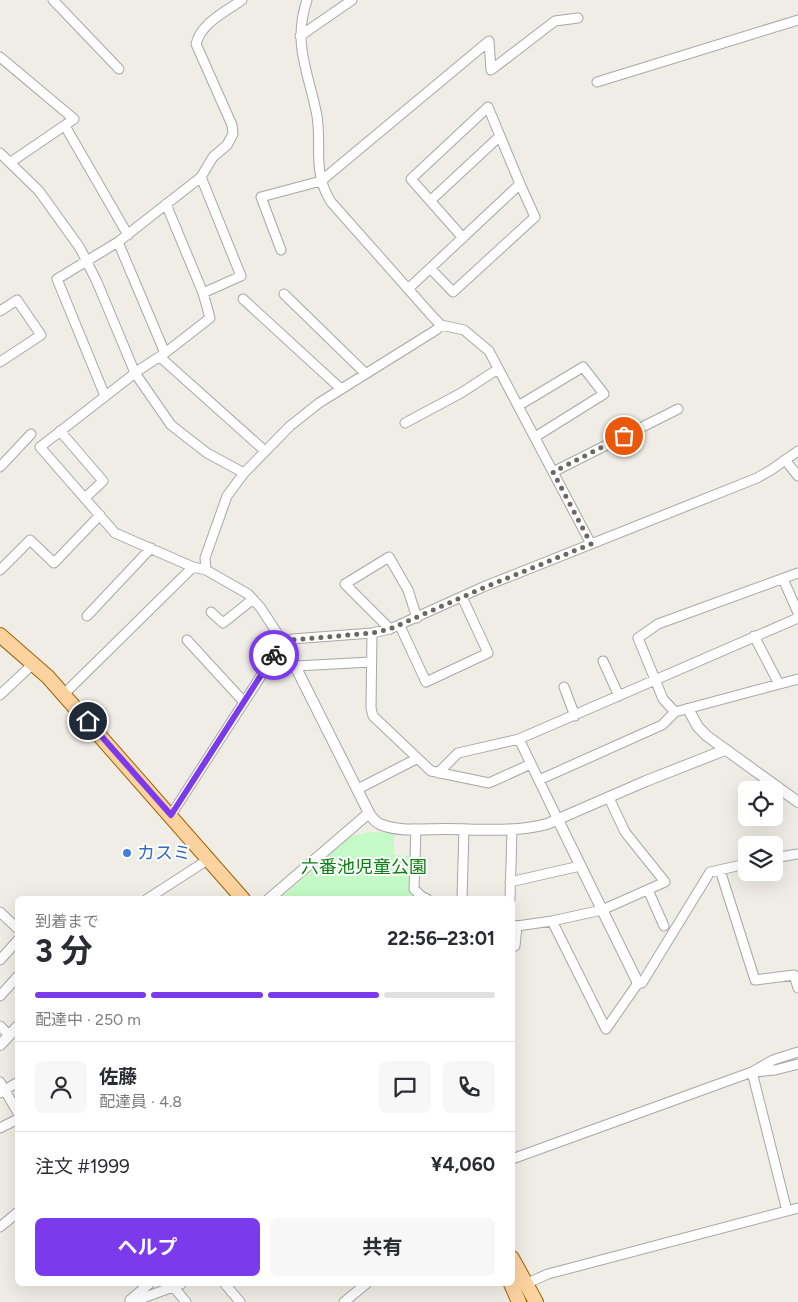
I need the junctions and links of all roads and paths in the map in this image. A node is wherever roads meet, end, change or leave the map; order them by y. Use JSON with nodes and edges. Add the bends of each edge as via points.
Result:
{"nodes":[{"id":1,"x":53,"y":0,"type":"edge"},
{"id":2,"x":242,"y":0,"type":"edge"},
{"id":3,"x":307,"y":0,"type":"edge"},
{"id":4,"x":352,"y":0,"type":"edge"},
{"id":5,"x":578,"y":18,"type":"dead end"},
{"id":6,"x":798,"y":20,"type":"edge"},
{"id":7,"x":300,"y":36,"type":"junction"},
{"id":8,"x":0,"y":57,"type":"edge"},
{"id":9,"x":119,"y":69,"type":"dead end"},
{"id":10,"x":597,"y":82,"type":"dead end"},
{"id":11,"x":65,"y":126,"type":"junction"},
{"id":12,"x":500,"y":136,"type":"junction"},
{"id":13,"x":0,"y":153,"type":"edge"},
{"id":14,"x":11,"y":162,"type":"junction"},
{"id":15,"x":201,"y":177,"type":"junction"},
{"id":16,"x":321,"y":181,"type":"junction"},
{"id":17,"x":520,"y":184,"type":"junction"},
{"id":18,"x":430,"y":201,"type":"junction"},
{"id":19,"x":166,"y":204,"type":"junction"},
{"id":20,"x":128,"y":235,"type":"junction"},
{"id":21,"x":463,"y":238,"type":"junction"},
{"id":22,"x":118,"y":242,"type":"junction"},
{"id":23,"x":281,"y":250,"type":"dead end"},
{"id":24,"x":88,"y":261,"type":"junction"},
{"id":25,"x":431,"y":269,"type":"junction"},
{"id":26,"x":408,"y":289,"type":"junction"},
{"id":27,"x":203,"y":293,"type":"junction"},
{"id":28,"x":284,"y":294,"type":"dead end"},
{"id":29,"x":243,"y":299,"type":"dead end"},
{"id":30,"x":0,"y":311,"type":"edge"},
{"id":31,"x":442,"y":325,"type":"junction"},
{"id":32,"x":162,"y":355,"type":"junction"},
{"id":33,"x":0,"y":362,"type":"edge"},
{"id":34,"x":498,"y":369,"type":"junction"},
{"id":35,"x":135,"y":373,"type":"junction"},
{"id":36,"x":365,"y":373,"type":"junction"},
{"id":37,"x":340,"y":388,"type":"junction"},
{"id":38,"x":105,"y":396,"type":"junction"},
{"id":39,"x":518,"y":406,"type":"junction"},
{"id":40,"x":678,"y":409,"type":"dead end"},
{"id":41,"x":405,"y":423,"type":"dead end"},
{"id":42,"x":60,"y":431,"type":"junction"},
{"id":43,"x":31,"y":434,"type":"dead end"},
{"id":44,"x":535,"y":437,"type":"junction"},
{"id":45,"x":265,"y":451,"type":"junction"},
{"id":46,"x":798,"y":451,"type":"edge"},
{"id":47,"x":786,"y":460,"type":"junction"},
{"id":48,"x":0,"y":467,"type":"edge"},
{"id":49,"x":553,"y":472,"type":"junction"},
{"id":50,"x":244,"y":473,"type":"junction"},
{"id":51,"x":798,"y":476,"type":"edge"},
{"id":52,"x":85,"y":498,"type":"junction"},
{"id":53,"x":100,"y":515,"type":"junction"},
{"id":54,"x":591,"y":544,"type":"junction"},
{"id":55,"x":151,"y":548,"type":"junction"},
{"id":56,"x":193,"y":567,"type":"junction"},
{"id":57,"x":0,"y":570,"type":"edge"},
{"id":58,"x":206,"y":570,"type":"junction"},
{"id":59,"x":798,"y":574,"type":"edge"},
{"id":60,"x":783,"y":579,"type":"junction"},
{"id":61,"x":462,"y":597,"type":"junction"},
{"id":62,"x":253,"y":599,"type":"junction"},
{"id":63,"x":211,"y":612,"type":"dead end"},
{"id":64,"x":798,"y":613,"type":"edge"},
{"id":65,"x":87,"y":616,"type":"dead end"},
{"id":66,"x":417,"y":618,"type":"junction"},
{"id":67,"x":798,"y":618,"type":"edge"},
{"id":68,"x":400,"y":626,"type":"junction"},
{"id":69,"x":390,"y":629,"type":"junction"},
{"id":70,"x":372,"y":633,"type":"junction"},
{"id":71,"x":0,"y":635,"type":"edge"},
{"id":72,"x":754,"y":636,"type":"junction"},
{"id":73,"x":187,"y":640,"type":"dead end"},
{"id":74,"x":283,"y":642,"type":"junction"},
{"id":75,"x":603,"y":661,"type":"dead end"},
{"id":76,"x":371,"y":662,"type":"junction"},
{"id":77,"x":34,"y":664,"type":"junction"},
{"id":78,"x":296,"y":666,"type":"junction"},
{"id":79,"x":798,"y":679,"type":"edge"},
{"id":80,"x":656,"y":680,"type":"junction"},
{"id":81,"x":779,"y":684,"type":"junction"},
{"id":82,"x":564,"y":686,"type":"dead end"},
{"id":83,"x":64,"y":694,"type":"junction"},
{"id":84,"x":0,"y":696,"type":"edge"},
{"id":85,"x":619,"y":696,"type":"junction"},
{"id":86,"x":244,"y":702,"type":"junction"},
{"id":87,"x":688,"y":709,"type":"junction"},
{"id":88,"x":675,"y":712,"type":"junction"},
{"id":89,"x":575,"y":716,"type":"junction"},
{"id":90,"x":519,"y":740,"type":"junction"},
{"id":91,"x":725,"y":750,"type":"junction"},
{"id":92,"x":416,"y":759,"type":"junction"},
{"id":93,"x":531,"y":764,"type":"junction"},
{"id":94,"x":438,"y":773,"type":"junction"},
{"id":95,"x":539,"y":780,"type":"junction"},
{"id":96,"x":358,"y":789,"type":"junction"},
{"id":97,"x":609,"y":798,"type":"junction"},
{"id":98,"x":798,"y":802,"type":"edge"},
{"id":99,"x":368,"y":813,"type":"junction"},
{"id":100,"x":171,"y":815,"type":"junction"},
{"id":101,"x":558,"y":820,"type":"junction"},
{"id":102,"x":416,"y":828,"type":"junction"},
{"id":103,"x":464,"y":829,"type":"junction"},
{"id":104,"x":512,"y":830,"type":"junction"},
{"id":105,"x":798,"y":854,"type":"edge"},
{"id":106,"x":783,"y":856,"type":"edge"},
{"id":107,"x":209,"y":859,"type":"junction"},
{"id":108,"x":580,"y":866,"type":"junction"},
{"id":109,"x":738,"y":866,"type":"edge"},
{"id":110,"x":720,"y":870,"type":"junction"},
{"id":111,"x":510,"y":882,"type":"junction"},
{"id":112,"x":648,"y":890,"type":"junction"},
{"id":113,"x":152,"y":896,"type":"edge"},
{"id":114,"x":240,"y":896,"type":"edge"},
{"id":115,"x":272,"y":896,"type":"edge"},
{"id":116,"x":421,"y":896,"type":"edge"},
{"id":117,"x":462,"y":896,"type":"edge"},
{"id":118,"x":510,"y":896,"type":"edge"},
{"id":119,"x":602,"y":910,"type":"junction"},
{"id":120,"x":0,"y":912,"type":"edge"},
{"id":121,"x":552,"y":921,"type":"junction"},
{"id":122,"x":15,"y":926,"type":"edge"},
{"id":123,"x":515,"y":926,"type":"edge"},
{"id":124,"x":664,"y":926,"type":"dead end"},
{"id":125,"x":15,"y":943,"type":"edge"},
{"id":126,"x":515,"y":946,"type":"edge"},
{"id":127,"x":0,"y":960,"type":"edge"},
{"id":128,"x":15,"y":979,"type":"edge"},
{"id":129,"x":638,"y":983,"type":"junction"},
{"id":130,"x":798,"y":988,"type":"edge"},
{"id":131,"x":0,"y":996,"type":"edge"},
{"id":132,"x":0,"y":1026,"type":"edge"},
{"id":133,"x":15,"y":1029,"type":"edge"},
{"id":134,"x":9,"y":1035,"type":"junction"},
{"id":135,"x":0,"y":1044,"type":"edge"},
{"id":136,"x":796,"y":1053,"type":"edge"},
{"id":137,"x":797,"y":1064,"type":"edge"},
{"id":138,"x":752,"y":1072,"type":"junction"},
{"id":139,"x":798,"y":1074,"type":"edge"},
{"id":140,"x":15,"y":1083,"type":"edge"},
{"id":141,"x":2,"y":1088,"type":"edge"},
{"id":142,"x":15,"y":1108,"type":"edge"},
{"id":143,"x":15,"y":1120,"type":"edge"},
{"id":144,"x":0,"y":1128,"type":"edge"},
{"id":145,"x":515,"y":1158,"type":"edge"},
{"id":146,"x":798,"y":1208,"type":"edge"},
{"id":147,"x":787,"y":1211,"type":"junction"},
{"id":148,"x":15,"y":1214,"type":"edge"},
{"id":149,"x":1,"y":1225,"type":"edge"},
{"id":150,"x":515,"y":1264,"type":"edge"},
{"id":151,"x":526,"y":1284,"type":"junction"},
{"id":152,"x":147,"y":1286,"type":"edge"},
{"id":153,"x":172,"y":1286,"type":"edge"},
{"id":154,"x":176,"y":1286,"type":"edge"},
{"id":155,"x":226,"y":1286,"type":"edge"},
{"id":156,"x":364,"y":1286,"type":"edge"},
{"id":157,"x":512,"y":1286,"type":"edge"},
{"id":158,"x":127,"y":1302,"type":"edge"},
{"id":159,"x":132,"y":1302,"type":"edge"},
{"id":160,"x":186,"y":1302,"type":"edge"},
{"id":161,"x":240,"y":1302,"type":"edge"},
{"id":162,"x":344,"y":1302,"type":"edge"},
{"id":163,"x":519,"y":1302,"type":"edge"},
{"id":164,"x":536,"y":1302,"type":"edge"}],
"edges":[{"from":1,"to":9,"type":"street"},
{"from":2,"to":15,"type":"street","via":[[204,28],[196,44],[233,134]]},
{"from":3,"to":7,"type":"street"},
{"from":4,"to":7,"type":"street"},
{"from":5,"to":16,"type":"street","via":[[555,21],[491,70],[489,42]]},
{"from":6,"to":10,"type":"street"},
{"from":7,"to":16,"type":"street","via":[[317,118]]},
{"from":8,"to":11,"type":"street","via":[[74,120]]},
{"from":11,"to":14,"type":"street"},
{"from":11,"to":20,"type":"street"},
{"from":12,"to":17,"type":"street"},
{"from":12,"to":18,"type":"street"},
{"from":12,"to":18,"type":"street","via":[[488,107],[410,179]]},
{"from":13,"to":14,"type":"street"},
{"from":14,"to":24,"type":"street","via":[[39,191]]},
{"from":15,"to":19,"type":"street"},
{"from":15,"to":27,"type":"street","via":[[241,276]]},
{"from":16,"to":23,"type":"street","via":[[261,197]]},
{"from":16,"to":26,"type":"street","via":[[331,202]]},
{"from":17,"to":21,"type":"street"},
{"from":17,"to":25,"type":"street","via":[[535,217],[453,292]]},
{"from":18,"to":21,"type":"street"},
{"from":19,"to":20,"type":"street"},
{"from":19,"to":27,"type":"street"},
{"from":20,"to":22,"type":"street"},
{"from":21,"to":25,"type":"street"},
{"from":22,"to":24,"type":"street"},
{"from":22,"to":32,"type":"street"},
{"from":24,"to":35,"type":"street"},
{"from":24,"to":38,"type":"street","via":[[57,279]]},
{"from":25,"to":26,"type":"street"},
{"from":26,"to":31,"type":"street"},
{"from":27,"to":32,"type":"street","via":[[210,318]]},
{"from":28,"to":36,"type":"street"},
{"from":29,"to":37,"type":"street"},
{"from":30,"to":33,"type":"street","via":[[17,300],[42,335]]},
{"from":31,"to":34,"type":"street","via":[[464,330],[472,336],[489,351]]},
{"from":31,"to":36,"type":"street"},
{"from":32,"to":35,"type":"street"},
{"from":32,"to":45,"type":"street"},
{"from":34,"to":39,"type":"street"},
{"from":34,"to":41,"type":"street"},
{"from":35,"to":38,"type":"street"},
{"from":35,"to":50,"type":"street","via":[[171,425],[207,453]]},
{"from":36,"to":37,"type":"street"},
{"from":37,"to":45,"type":"street","via":[[303,415]]},
{"from":38,"to":42,"type":"street"},
{"from":39,"to":44,"type":"street"},
{"from":39,"to":44,"type":"street","via":[[583,367],[604,394]]},
{"from":40,"to":49,"type":"street"},
{"from":42,"to":52,"type":"street","via":[[103,481]]},
{"from":42,"to":52,"type":"street","via":[[40,447]]},
{"from":43,"to":48,"type":"street"},
{"from":44,"to":49,"type":"street"},
{"from":45,"to":50,"type":"street"},
{"from":46,"to":47,"type":"street"},
{"from":47,"to":51,"type":"street"},
{"from":47,"to":54,"type":"street","via":[[757,478]]},
{"from":49,"to":54,"type":"street"},
{"from":50,"to":58,"type":"street","via":[[227,496],[204,558]]},
{"from":52,"to":53,"type":"street"},
{"from":53,"to":55,"type":"street","via":[[115,533]]},
{"from":53,"to":57,"type":"street","via":[[54,563],[30,540]]},
{"from":54,"to":61,"type":"street"},
{"from":55,"to":56,"type":"street"},
{"from":55,"to":65,"type":"street"},
{"from":56,"to":58,"type":"street"},
{"from":56,"to":83,"type":"street"},
{"from":58,"to":62,"type":"street"},
{"from":59,"to":60,"type":"street"},
{"from":60,"to":64,"type":"street"},
{"from":60,"to":80,"type":"street","via":[[658,624],[638,638]]},
{"from":61,"to":66,"type":"street"},
{"from":61,"to":68,"type":"street","via":[[488,653],[462,666],[426,682]]},
{"from":62,"to":63,"type":"street","via":[[223,623]]},
{"from":62,"to":74,"type":"street"},
{"from":66,"to":68,"type":"street"},
{"from":66,"to":69,"type":"street","via":[[408,590],[389,557],[345,584]]},
{"from":67,"to":72,"type":"street"},
{"from":68,"to":69,"type":"street"},
{"from":69,"to":70,"type":"street"},
{"from":70,"to":74,"type":"street"},
{"from":70,"to":76,"type":"street"},
{"from":71,"to":77,"type":"main road"},
{"from":72,"to":80,"type":"street"},
{"from":72,"to":81,"type":"street"},
{"from":73,"to":86,"type":"street"},
{"from":74,"to":78,"type":"street"},
{"from":74,"to":86,"type":"street"},
{"from":75,"to":85,"type":"street"},
{"from":76,"to":78,"type":"street"},
{"from":76,"to":92,"type":"street","via":[[373,716]]},
{"from":77,"to":83,"type":"main road"},
{"from":77,"to":84,"type":"street"},
{"from":78,"to":96,"type":"street"},
{"from":79,"to":81,"type":"street"},
{"from":80,"to":85,"type":"street"},
{"from":80,"to":88,"type":"street","via":[[663,699]]},
{"from":81,"to":87,"type":"street"},
{"from":82,"to":89,"type":"street"},
{"from":83,"to":100,"type":"main road"},
{"from":85,"to":89,"type":"street"},
{"from":86,"to":100,"type":"street"},
{"from":87,"to":88,"type":"street"},
{"from":87,"to":91,"type":"street","via":[[698,727]]},
{"from":88,"to":95,"type":"street","via":[[662,725]]},
{"from":89,"to":90,"type":"street"},
{"from":90,"to":93,"type":"street"},
{"from":90,"to":94,"type":"street","via":[[458,753]]},
{"from":91,"to":97,"type":"street"},
{"from":91,"to":98,"type":"street"},
{"from":92,"to":94,"type":"street"},
{"from":92,"to":96,"type":"street"},
{"from":93,"to":94,"type":"street","via":[[489,783]]},
{"from":93,"to":95,"type":"street"},
{"from":95,"to":101,"type":"street"},
{"from":96,"to":99,"type":"street"},
{"from":97,"to":101,"type":"street"},
{"from":97,"to":112,"type":"street","via":[[625,832],[665,882]]},
{"from":99,"to":102,"type":"street","via":[[381,825]]},
{"from":99,"to":115,"type":"street"},
{"from":100,"to":107,"type":"main road"},
{"from":101,"to":104,"type":"street","via":[[534,828]]},
{"from":101,"to":108,"type":"street"},
{"from":102,"to":103,"type":"street"},
{"from":102,"to":116,"type":"street","via":[[414,889]]},
{"from":103,"to":104,"type":"street"},
{"from":103,"to":117,"type":"street"},
{"from":104,"to":111,"type":"street"},
{"from":105,"to":106,"type":"street"},
{"from":107,"to":113,"type":"street"},
{"from":107,"to":114,"type":"main road"},
{"from":108,"to":111,"type":"street"},
{"from":108,"to":119,"type":"street"},
{"from":109,"to":110,"type":"street"},
{"from":110,"to":129,"type":"street","via":[[710,872],[642,983]]},
{"from":110,"to":130,"type":"street","via":[[755,980],[794,974]]},
{"from":111,"to":118,"type":"street"},
{"from":112,"to":119,"type":"street"},
{"from":112,"to":124,"type":"street"},
{"from":119,"to":121,"type":"street"},
{"from":119,"to":129,"type":"street"},
{"from":120,"to":122,"type":"street"},
{"from":121,"to":123,"type":"street"},
{"from":121,"to":129,"type":"street","via":[[606,1029]]},
{"from":123,"to":126,"type":"street"},
{"from":125,"to":127,"type":"street"},
{"from":128,"to":131,"type":"street"},
{"from":132,"to":134,"type":"street"},
{"from":133,"to":134,"type":"street"},
{"from":134,"to":135,"type":"street"},
{"from":136,"to":137,"type":"street"},
{"from":136,"to":138,"type":"street","via":[[773,1060]]},
{"from":137,"to":138,"type":"street"},
{"from":137,"to":139,"type":"street"},
{"from":138,"to":145,"type":"street"},
{"from":138,"to":147,"type":"street"},
{"from":140,"to":141,"type":"street"},
{"from":141,"to":142,"type":"street"},
{"from":143,"to":144,"type":"street"},
{"from":146,"to":147,"type":"street"},
{"from":147,"to":151,"type":"street","via":[[548,1274]]},
{"from":148,"to":149,"type":"street"},
{"from":150,"to":151,"type":"main road"},
{"from":151,"to":164,"type":"main road"},
{"from":152,"to":158,"type":"street"},
{"from":153,"to":159,"type":"street"},
{"from":154,"to":160,"type":"street"},
{"from":155,"to":161,"type":"street"},
{"from":156,"to":162,"type":"street"},
{"from":157,"to":163,"type":"main road"}]}
